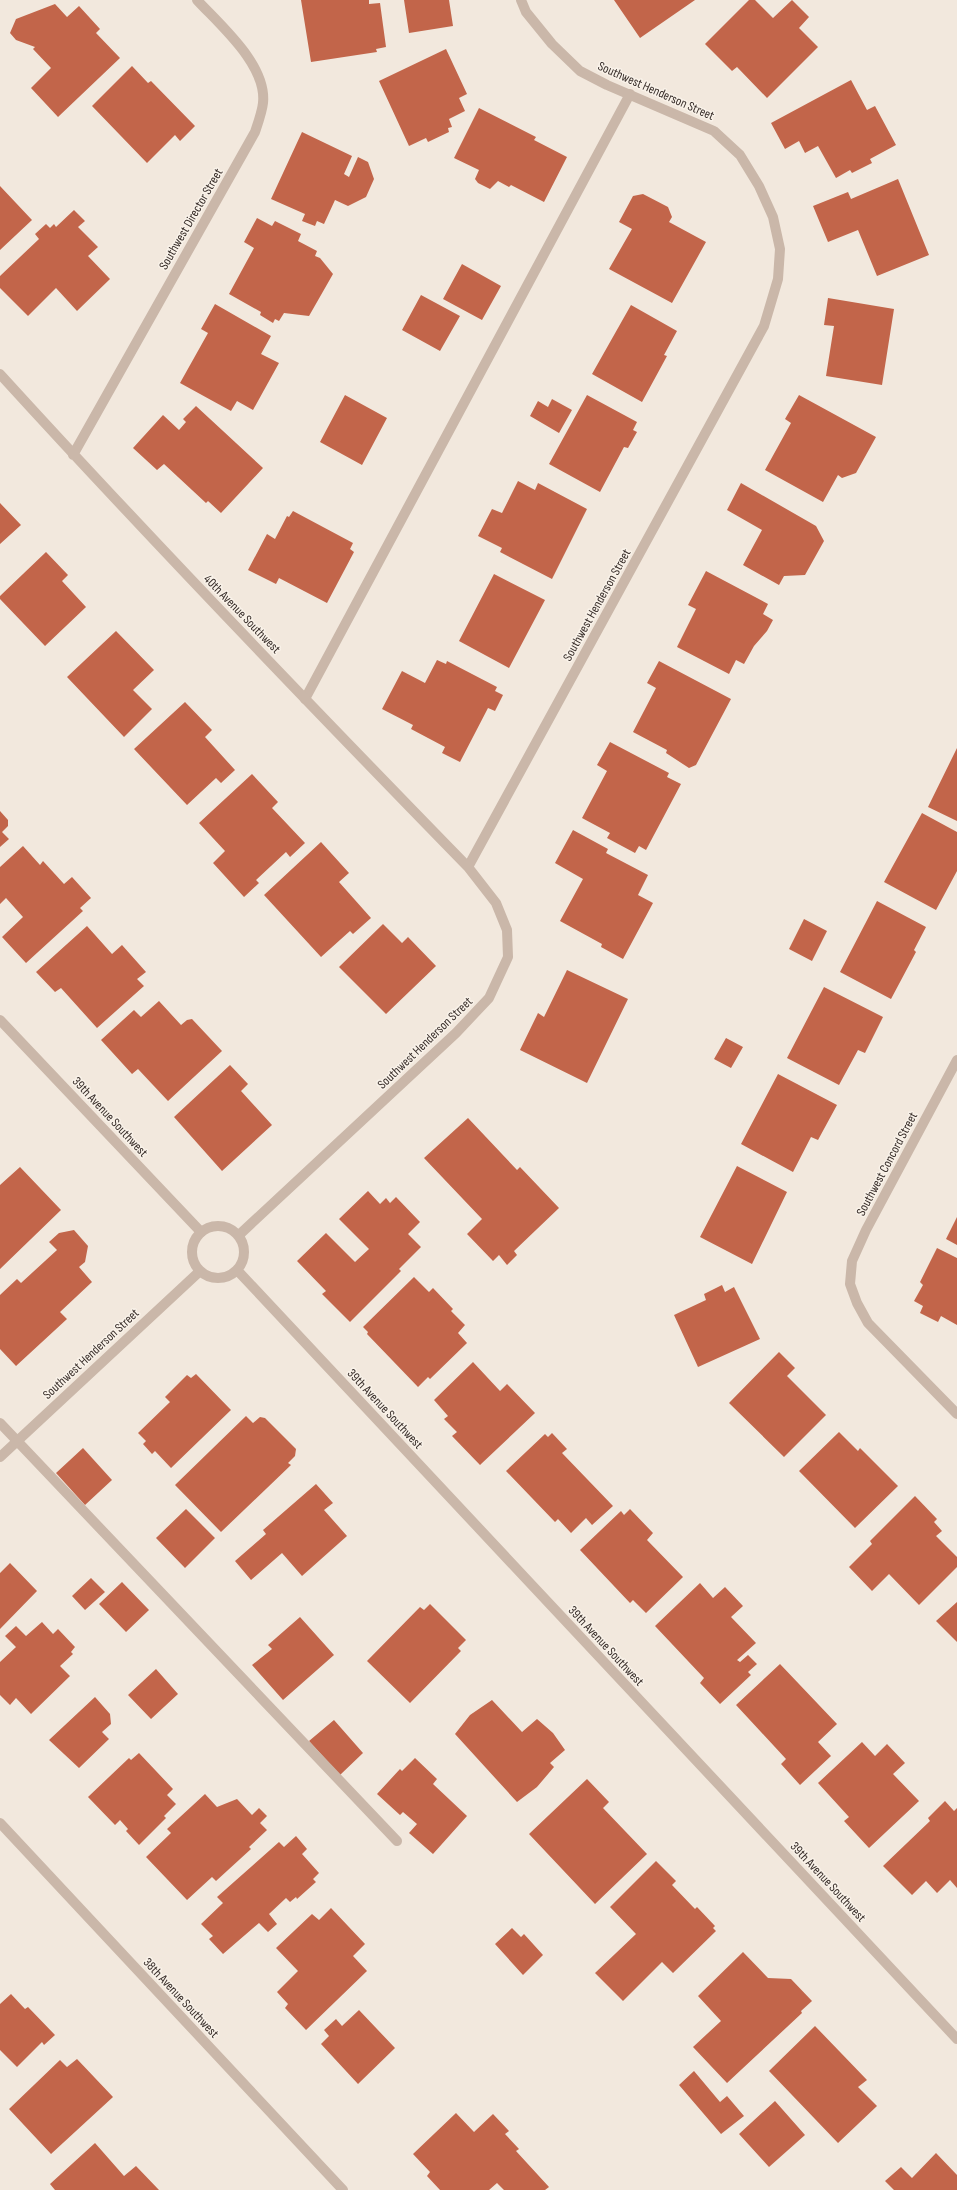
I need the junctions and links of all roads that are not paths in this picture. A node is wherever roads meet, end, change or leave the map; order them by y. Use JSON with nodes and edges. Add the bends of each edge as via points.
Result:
{"nodes":[{"id":1,"x":197,"y":0,"type":"edge"},
{"id":2,"x":521,"y":0,"type":"edge"},
{"id":3,"x":630,"y":94,"type":"junction"},
{"id":4,"x":0,"y":374,"type":"edge"},
{"id":5,"x":73,"y":455,"type":"junction"},
{"id":6,"x":305,"y":699,"type":"junction"},
{"id":7,"x":468,"y":867,"type":"junction"},
{"id":8,"x":0,"y":1020,"type":"edge"},
{"id":9,"x":957,"y":1060,"type":"edge"},
{"id":10,"x":201,"y":1232,"type":"junction"},
{"id":11,"x":239,"y":1235,"type":"junction"},
{"id":12,"x":236,"y":1270,"type":"junction"},
{"id":13,"x":200,"y":1271,"type":"junction"},
{"id":14,"x":957,"y":1414,"type":"edge"},
{"id":15,"x":0,"y":1423,"type":"edge"},
{"id":16,"x":17,"y":1441,"type":"junction"},
{"id":17,"x":0,"y":1457,"type":"edge"},
{"id":18,"x":0,"y":1823,"type":"edge"},
{"id":19,"x":397,"y":1841,"type":"dead end"},
{"id":20,"x":957,"y":2039,"type":"edge"},
{"id":21,"x":343,"y":2190,"type":"edge"}],
"edges":[{"from":1,"to":5,"type":"street","name":"Southwest Director Street","via":[[239,45],[260,77],[263,102],[255,132]]},
{"from":2,"to":3,"type":"street","name":"Southwest Henderson Street","via":[[526,12],[552,44],[580,71]]},
{"from":3,"to":6,"type":"street"},
{"from":3,"to":7,"type":"street","name":"Southwest Henderson Street","via":[[714,131],[740,155],[759,186],[773,217],[780,249],[778,279],[764,326]]},
{"from":4,"to":5,"type":"street","name":"40th Avenue Southwest"},
{"from":5,"to":6,"type":"street","name":"40th Avenue Southwest"},
{"from":6,"to":7,"type":"street","name":"40th Avenue Southwest"},
{"from":7,"to":11,"type":"street","name":"Southwest Henderson Street","via":[[496,903],[507,930],[508,957],[489,998],[456,1033]]},
{"from":8,"to":10,"type":"street","name":"39th Avenue Southwest"},
{"from":9,"to":14,"type":"street","name":"Southwest Concord Street","via":[[866,1230],[852,1261],[850,1284],[868,1322]]},
{"from":10,"to":11,"type":"street","via":[[214,1225],[224,1225]]},
{"from":10,"to":13,"type":"street","via":[[193,1241],[192,1251],[192,1258]]},
{"from":11,"to":12,"type":"street","via":[[244,1252],[243,1261]]},
{"from":12,"to":13,"type":"street","via":[[225,1277],[217,1278],[209,1277]]},
{"from":12,"to":20,"type":"street","name":"39th Avenue Southwest"},
{"from":13,"to":16,"type":"street","name":"Southwest Henderson Street"},
{"from":15,"to":16,"type":"street"},
{"from":16,"to":17,"type":"street","name":"Southwest Henderson Street"},
{"from":16,"to":19,"type":"street"},
{"from":18,"to":21,"type":"street","name":"38th Avenue Southwest"}]}
